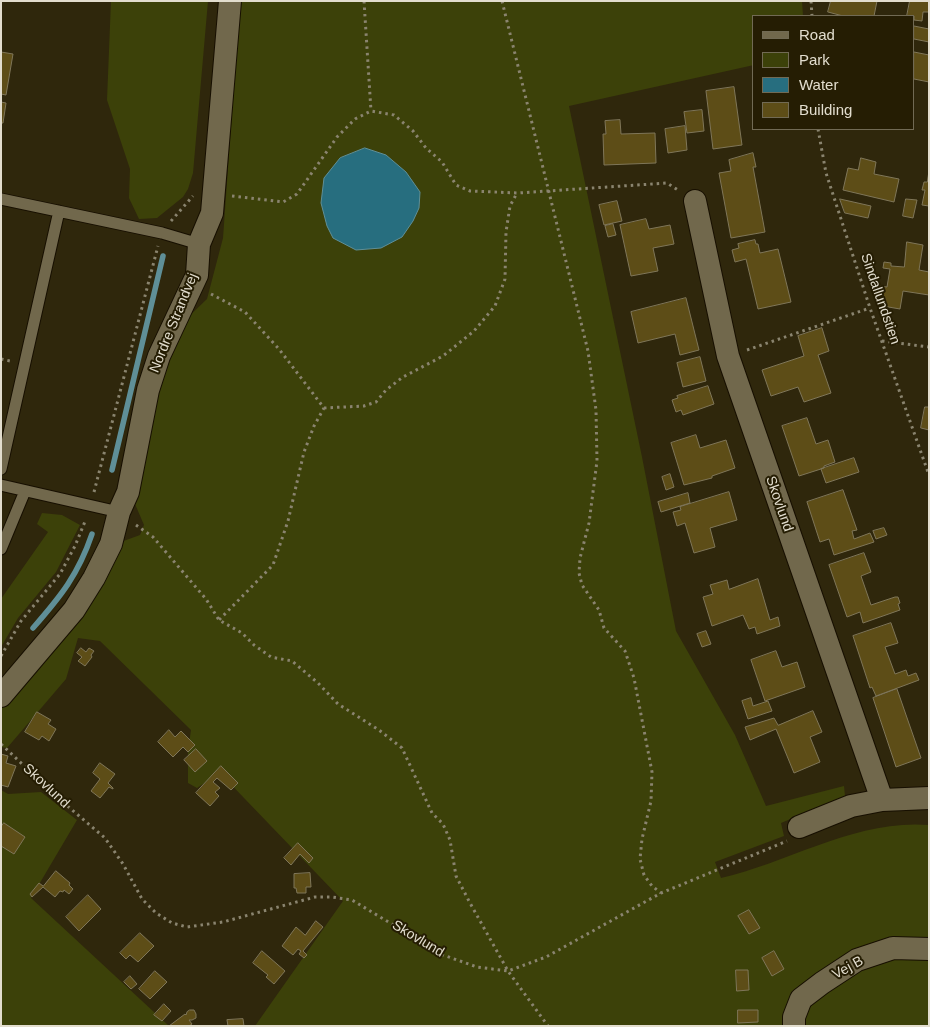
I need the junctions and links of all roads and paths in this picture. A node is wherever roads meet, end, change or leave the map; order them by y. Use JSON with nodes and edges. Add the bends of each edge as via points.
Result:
{"nodes":[{"id":1,"x":230,"y":1,"type":"edge"},
{"id":2,"x":364,"y":1,"type":"edge"},
{"id":3,"x":502,"y":1,"type":"edge"},
{"id":4,"x":811,"y":1,"type":"edge"},
{"id":5,"x":812,"y":15,"type":"edge"},
{"id":6,"x":371,"y":111,"type":"junction"},
{"id":7,"x":818,"y":130,"type":"edge"},
{"id":8,"x":547,"y":190,"type":"junction"},
{"id":9,"x":214,"y":193,"type":"junction"},
{"id":10,"x":518,"y":193,"type":"junction"},
{"id":11,"x":1,"y":199,"type":"edge"},
{"id":12,"x":695,"y":202,"type":"joint"},
{"id":13,"x":59,"y":211,"type":"junction"},
{"id":14,"x":162,"y":232,"type":"junction"},
{"id":15,"x":198,"y":244,"type":"junction"},
{"id":16,"x":192,"y":284,"type":"junction"},
{"id":17,"x":870,"y":308,"type":"junction"},
{"id":18,"x":882,"y":340,"type":"junction"},
{"id":19,"x":929,"y":347,"type":"edge"},
{"id":20,"x":728,"y":356,"type":"junction"},
{"id":21,"x":324,"y":408,"type":"junction"},
{"id":22,"x":1,"y":469,"type":"edge"},
{"id":23,"x":929,"y":475,"type":"edge"},
{"id":24,"x":1,"y":485,"type":"edge"},
{"id":25,"x":25,"y":491,"type":"junction"},
{"id":26,"x":91,"y":506,"type":"junction"},
{"id":27,"x":119,"y":512,"type":"junction"},
{"id":28,"x":1,"y":549,"type":"edge"},
{"id":29,"x":219,"y":620,"type":"junction"},
{"id":30,"x":1,"y":656,"type":"edge"},
{"id":31,"x":1,"y":696,"type":"edge"},
{"id":32,"x":1,"y":744,"type":"edge"},
{"id":33,"x":929,"y":798,"type":"edge"},
{"id":34,"x":882,"y":800,"type":"junction"},
{"id":35,"x":799,"y":828,"type":"joint"},
{"id":36,"x":661,"y":893,"type":"junction"},
{"id":37,"x":929,"y":949,"type":"edge"},
{"id":38,"x":508,"y":971,"type":"junction"},
{"id":39,"x":548,"y":1026,"type":"edge"},
{"id":40,"x":794,"y":1026,"type":"edge"}],
"edges":[{"from":1,"to":9,"type":"street","name":"Nordre Strandvej"},
{"from":2,"to":6,"type":"path"},
{"from":3,"to":8,"type":"path"},
{"from":4,"to":5,"type":"path"},
{"from":6,"to":9,"type":"path","via":[[355,119],[337,136],[297,194],[282,202]]},
{"from":6,"to":10,"type":"path","via":[[394,115],[442,162],[456,185],[470,191]]},
{"from":7,"to":17,"type":"path","name":"Sindallundstien","via":[[826,173]]},
{"from":8,"to":10,"type":"path"},
{"from":8,"to":12,"type":"path","via":[[667,183]]},
{"from":8,"to":36,"type":"path","via":[[588,352],[596,410],[597,461],[579,573],[582,585],[599,610],[604,628],[626,651],[634,678],[652,772],[651,801],[640,859],[644,875]]},
{"from":9,"to":15,"type":"street","name":"Nordre Strandvej","via":[[212,213]]},
{"from":10,"to":21,"type":"path","via":[[510,206],[506,232],[505,279],[495,306],[474,331],[443,356],[403,376],[376,402],[364,406]]},
{"from":11,"to":13,"type":"lane"},
{"from":12,"to":20,"type":"street","name":"Skovlund"},
{"from":13,"to":14,"type":"lane"},
{"from":13,"to":22,"type":"lane"},
{"from":14,"to":15,"type":"lane"},
{"from":14,"to":26,"type":"path"},
{"from":15,"to":16,"type":"street","name":"Nordre Strandvej","via":[[197,275]]},
{"from":16,"to":21,"type":"path","via":[[245,312],[279,349]]},
{"from":16,"to":27,"type":"street","name":"Nordre Strandvej","via":[[150,382],[128,492]]},
{"from":17,"to":18,"type":"path","name":"Sindallundstien"},
{"from":17,"to":20,"type":"path"},
{"from":18,"to":19,"type":"path"},
{"from":18,"to":23,"type":"path","name":"Sindallundstien"},
{"from":20,"to":34,"type":"street","name":"Skovlund"},
{"from":21,"to":29,"type":"path","via":[[304,452],[288,521],[273,566]]},
{"from":24,"to":25,"type":"lane"},
{"from":25,"to":26,"type":"lane"},
{"from":25,"to":28,"type":"lane"},
{"from":26,"to":27,"type":"lane"},
{"from":26,"to":30,"type":"path","via":[[60,574],[21,621]]},
{"from":27,"to":29,"type":"path","via":[[153,537],[206,599]]},
{"from":27,"to":31,"type":"street","name":"Nordre Strandvej","via":[[111,544],[74,610]]},
{"from":29,"to":38,"type":"path","via":[[242,633],[271,657],[292,661],[338,704],[402,748],[432,814],[443,824],[450,840],[456,876]]},
{"from":32,"to":38,"type":"path","name":"Skovlund","via":[[105,838],[142,899],[172,923],[187,926],[223,922],[315,896],[332,897],[352,900],[442,955],[477,968]]},
{"from":33,"to":34,"type":"street"},
{"from":34,"to":35,"type":"street","via":[[838,810]]},
{"from":35,"to":36,"type":"path","name":"Skovlund","via":[[788,841]]},
{"from":36,"to":38,"type":"path","name":"Skovlund","via":[[546,957]]},
{"from":37,"to":40,"type":"street","name":"Vej B","via":[[893,948],[857,960],[802,999],[794,1017]]},
{"from":38,"to":39,"type":"path"}]}
